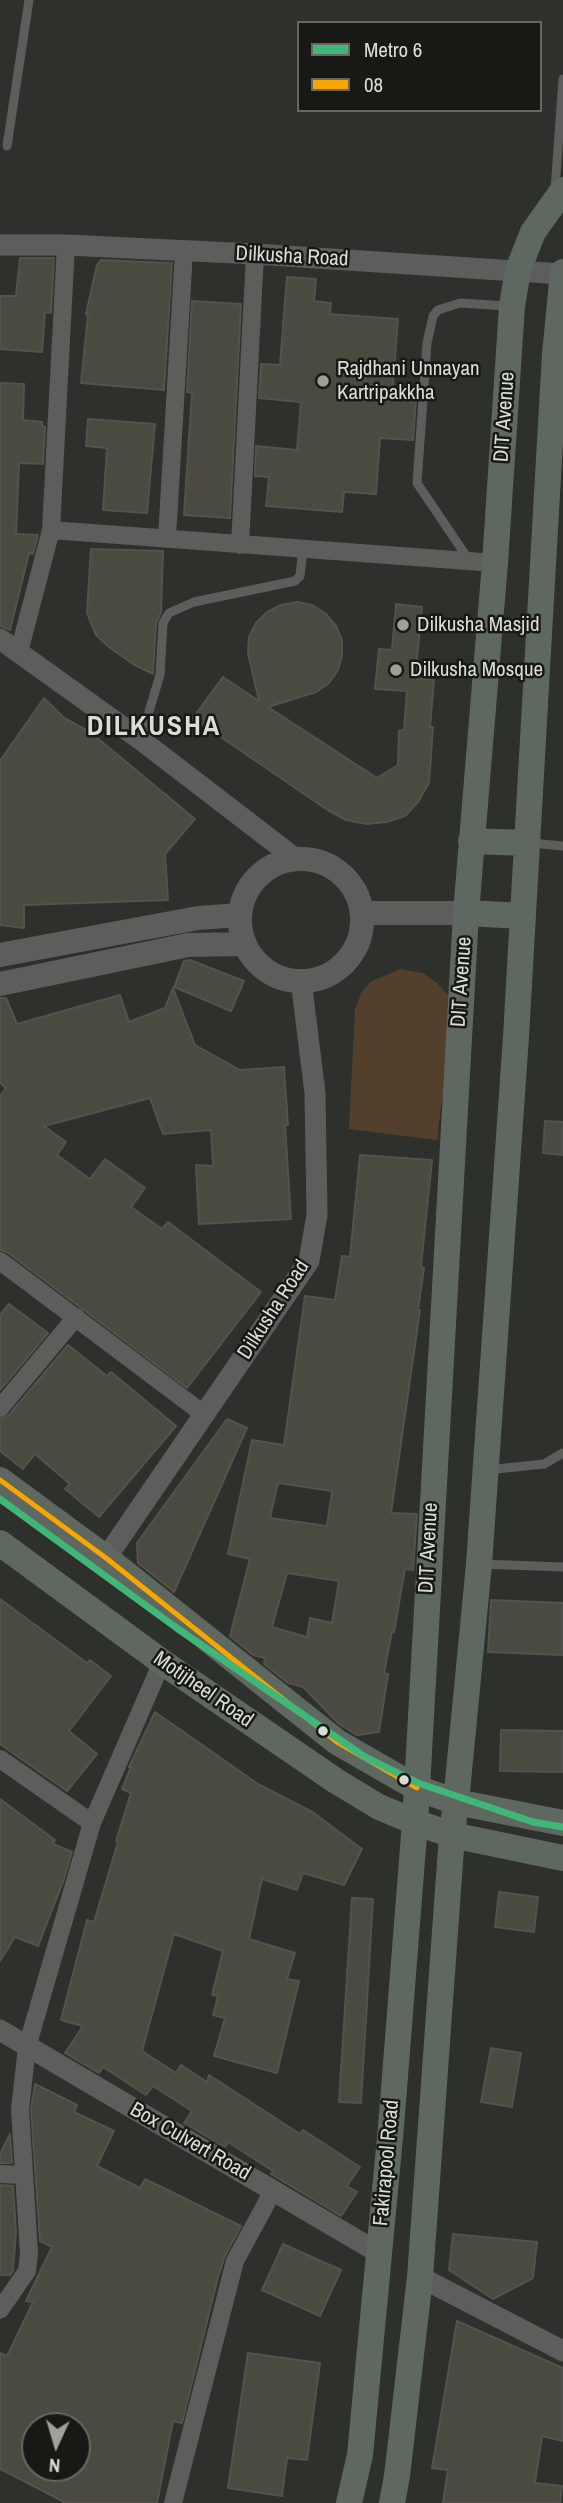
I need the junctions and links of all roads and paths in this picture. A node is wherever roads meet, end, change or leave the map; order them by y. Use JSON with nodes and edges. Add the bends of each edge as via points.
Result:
{"nodes":[{"id":1,"x":29,"y":0,"type":"edge"},
{"id":2,"x":563,"y":79,"type":"edge"},
{"id":3,"x":6,"y":146,"type":"dead end"},
{"id":4,"x":560,"y":200,"type":"edge"},
{"id":5,"x":0,"y":245,"type":"edge"},
{"id":6,"x":66,"y":245,"type":"junction"},
{"id":7,"x":184,"y":251,"type":"junction"},
{"id":8,"x":254,"y":254,"type":"junction"},
{"id":9,"x":518,"y":270,"type":"junction"},
{"id":10,"x":562,"y":273,"type":"edge"},
{"id":11,"x":512,"y":306,"type":"junction"},
{"id":12,"x":51,"y":530,"type":"junction"},
{"id":13,"x":167,"y":538,"type":"junction"},
{"id":14,"x":240,"y":545,"type":"junction"},
{"id":15,"x":303,"y":549,"type":"junction"},
{"id":16,"x":482,"y":562,"type":"junction"},
{"id":17,"x":0,"y":639,"type":"edge"},
{"id":18,"x":19,"y":652,"type":"junction"},
{"id":19,"x":141,"y":740,"type":"junction"},
{"id":20,"x":471,"y":841,"type":"junction"},
{"id":21,"x":526,"y":843,"type":"junction"},
{"id":22,"x":563,"y":845,"type":"edge"},
{"id":23,"x":296,"y":859,"type":"junction"},
{"id":24,"x":362,"y":913,"type":"junction"},
{"id":25,"x":466,"y":913,"type":"junction"},
{"id":26,"x":240,"y":915,"type":"junction"},
{"id":27,"x":522,"y":916,"type":"junction"},
{"id":28,"x":245,"y":944,"type":"junction"},
{"id":29,"x":0,"y":955,"type":"edge"},
{"id":30,"x":301,"y":981,"type":"junction"},
{"id":31,"x":0,"y":984,"type":"edge"},
{"id":32,"x":0,"y":1261,"type":"edge"},
{"id":33,"x":76,"y":1317,"type":"junction"},
{"id":34,"x":0,"y":1408,"type":"edge"},
{"id":35,"x":205,"y":1415,"type":"junction"},
{"id":36,"x":563,"y":1453,"type":"edge"},
{"id":37,"x":485,"y":1471,"type":"junction"},
{"id":38,"x":0,"y":1480,"type":"edge"},
{"id":39,"x":0,"y":1543,"type":"edge"},
{"id":40,"x":106,"y":1558,"type":"junction"},
{"id":41,"x":479,"y":1564,"type":"junction"},
{"id":42,"x":563,"y":1567,"type":"edge"},
{"id":43,"x":162,"y":1662,"type":"junction"},
{"id":44,"x":0,"y":1759,"type":"edge"},
{"id":45,"x":417,"y":1788,"type":"junction"},
{"id":46,"x":456,"y":1802,"type":"junction"},
{"id":47,"x":415,"y":1822,"type":"junction"},
{"id":48,"x":92,"y":1823,"type":"junction"},
{"id":49,"x":563,"y":1823,"type":"edge"},
{"id":50,"x":452,"y":1835,"type":"junction"},
{"id":51,"x":563,"y":1858,"type":"edge"},
{"id":52,"x":0,"y":2031,"type":"edge"},
{"id":53,"x":27,"y":2047,"type":"junction"},
{"id":54,"x":0,"y":2174,"type":"edge"},
{"id":55,"x":23,"y":2175,"type":"junction"},
{"id":56,"x":273,"y":2191,"type":"junction"},
{"id":57,"x":379,"y":2253,"type":"junction"},
{"id":58,"x":420,"y":2277,"type":"junction"},
{"id":59,"x":0,"y":2310,"type":"edge"},
{"id":60,"x":563,"y":2351,"type":"edge"},
{"id":61,"x":173,"y":2503,"type":"edge"},
{"id":62,"x":349,"y":2503,"type":"edge"},
{"id":63,"x":392,"y":2503,"type":"edge"}],
"edges":[{"from":1,"to":3,"type":"lane"},
{"from":2,"to":4,"type":"lane"},
{"from":4,"to":9,"type":"main road","name":"DIT Avenue","via":[[533,232]]},
{"from":5,"to":6,"type":"street","name":"Dilkusha Road"},
{"from":6,"to":7,"type":"street","name":"Dilkusha Road"},
{"from":6,"to":12,"type":"street"},
{"from":7,"to":8,"type":"street","name":"Dilkusha Road"},
{"from":7,"to":13,"type":"street"},
{"from":8,"to":9,"type":"street","name":"Dilkusha Road"},
{"from":8,"to":14,"type":"street"},
{"from":9,"to":10,"type":"street","name":"Dilkusha Road"},
{"from":9,"to":11,"type":"main road","name":"DIT Avenue"},
{"from":10,"to":21,"type":"main road"},
{"from":11,"to":16,"type":"main road","name":"DIT Avenue"},
{"from":11,"to":16,"type":"lane","via":[[460,303],[438,310],[427,343],[417,483]]},
{"from":12,"to":13,"type":"street"},
{"from":12,"to":18,"type":"street"},
{"from":13,"to":14,"type":"street"},
{"from":14,"to":15,"type":"street"},
{"from":15,"to":16,"type":"street"},
{"from":15,"to":19,"type":"lane","via":[[300,576],[295,581],[194,603],[169,613],[163,623],[160,676]]},
{"from":16,"to":20,"type":"main road","name":"DIT Avenue"},
{"from":17,"to":18,"type":"street"},
{"from":18,"to":19,"type":"street"},
{"from":19,"to":23,"type":"street"},
{"from":20,"to":21,"type":"main road"},
{"from":20,"to":25,"type":"main road","name":"DIT Avenue"},
{"from":21,"to":22,"type":"lane"},
{"from":21,"to":27,"type":"main road"},
{"from":23,"to":24,"type":"main road","via":[[315,860],[340,873],[357,895]]},
{"from":23,"to":26,"type":"main road","via":[[264,871],[252,883]]},
{"from":24,"to":25,"type":"main road"},
{"from":24,"to":30,"type":"main road","via":[[361,934],[340,967]]},
{"from":25,"to":27,"type":"main road"},
{"from":25,"to":45,"type":"main road","name":"DIT Avenue"},
{"from":26,"to":28,"type":"main road"},
{"from":26,"to":29,"type":"main road","via":[[198,918]]},
{"from":27,"to":37,"type":"main road"},
{"from":28,"to":30,"type":"main road","via":[[268,971]]},
{"from":28,"to":31,"type":"main road","via":[[188,945]]},
{"from":30,"to":35,"type":"street","name":"Dilkusha Road","via":[[315,1093],[317,1215],[309,1261]]},
{"from":32,"to":33,"type":"street"},
{"from":33,"to":34,"type":"street"},
{"from":33,"to":35,"type":"street"},
{"from":35,"to":40,"type":"street","name":"Dilkusha Road"},
{"from":36,"to":37,"type":"lane","via":[[544,1464]]},
{"from":37,"to":41,"type":"main road"},
{"from":38,"to":40,"type":"main road","name":"Motijheel Road"},
{"from":39,"to":43,"type":"main road","name":"Motijheel Road"},
{"from":40,"to":45,"type":"main road","name":"Motijheel Road","via":[[337,1742]]},
{"from":41,"to":42,"type":"lane"},
{"from":41,"to":46,"type":"main road"},
{"from":43,"to":47,"type":"main road","name":"Motijheel Road","via":[[336,1781]]},
{"from":43,"to":48,"type":"street"},
{"from":44,"to":48,"type":"street"},
{"from":45,"to":46,"type":"main road","name":"Motijheel Road"},
{"from":45,"to":47,"type":"main road","name":"DIT Avenue"},
{"from":46,"to":49,"type":"main road","name":"Motijheel Road"},
{"from":46,"to":50,"type":"main road","name":"Fakirapool Road"},
{"from":47,"to":50,"type":"main road","name":"Motijheel Road"},
{"from":47,"to":57,"type":"main road","name":"Fakirapool Road"},
{"from":48,"to":53,"type":"street"},
{"from":50,"to":51,"type":"main road","name":"Motijheel Road"},
{"from":50,"to":58,"type":"main road","name":"Fakirapool Road"},
{"from":52,"to":53,"type":"street","name":"Box Culvert Road"},
{"from":53,"to":55,"type":"street","via":[[20,2109]]},
{"from":53,"to":56,"type":"street","name":"Box Culvert Road"},
{"from":54,"to":55,"type":"street"},
{"from":55,"to":59,"type":"street","via":[[27,2271]]},
{"from":56,"to":57,"type":"street","name":"Box Culvert Road"},
{"from":56,"to":61,"type":"street","via":[[235,2261]]},
{"from":57,"to":62,"type":"main road","name":"Fakirapool Road","via":[[360,2455]]},
{"from":58,"to":60,"type":"street"},
{"from":58,"to":63,"type":"main road","name":"Fakirapool Road"}]}
